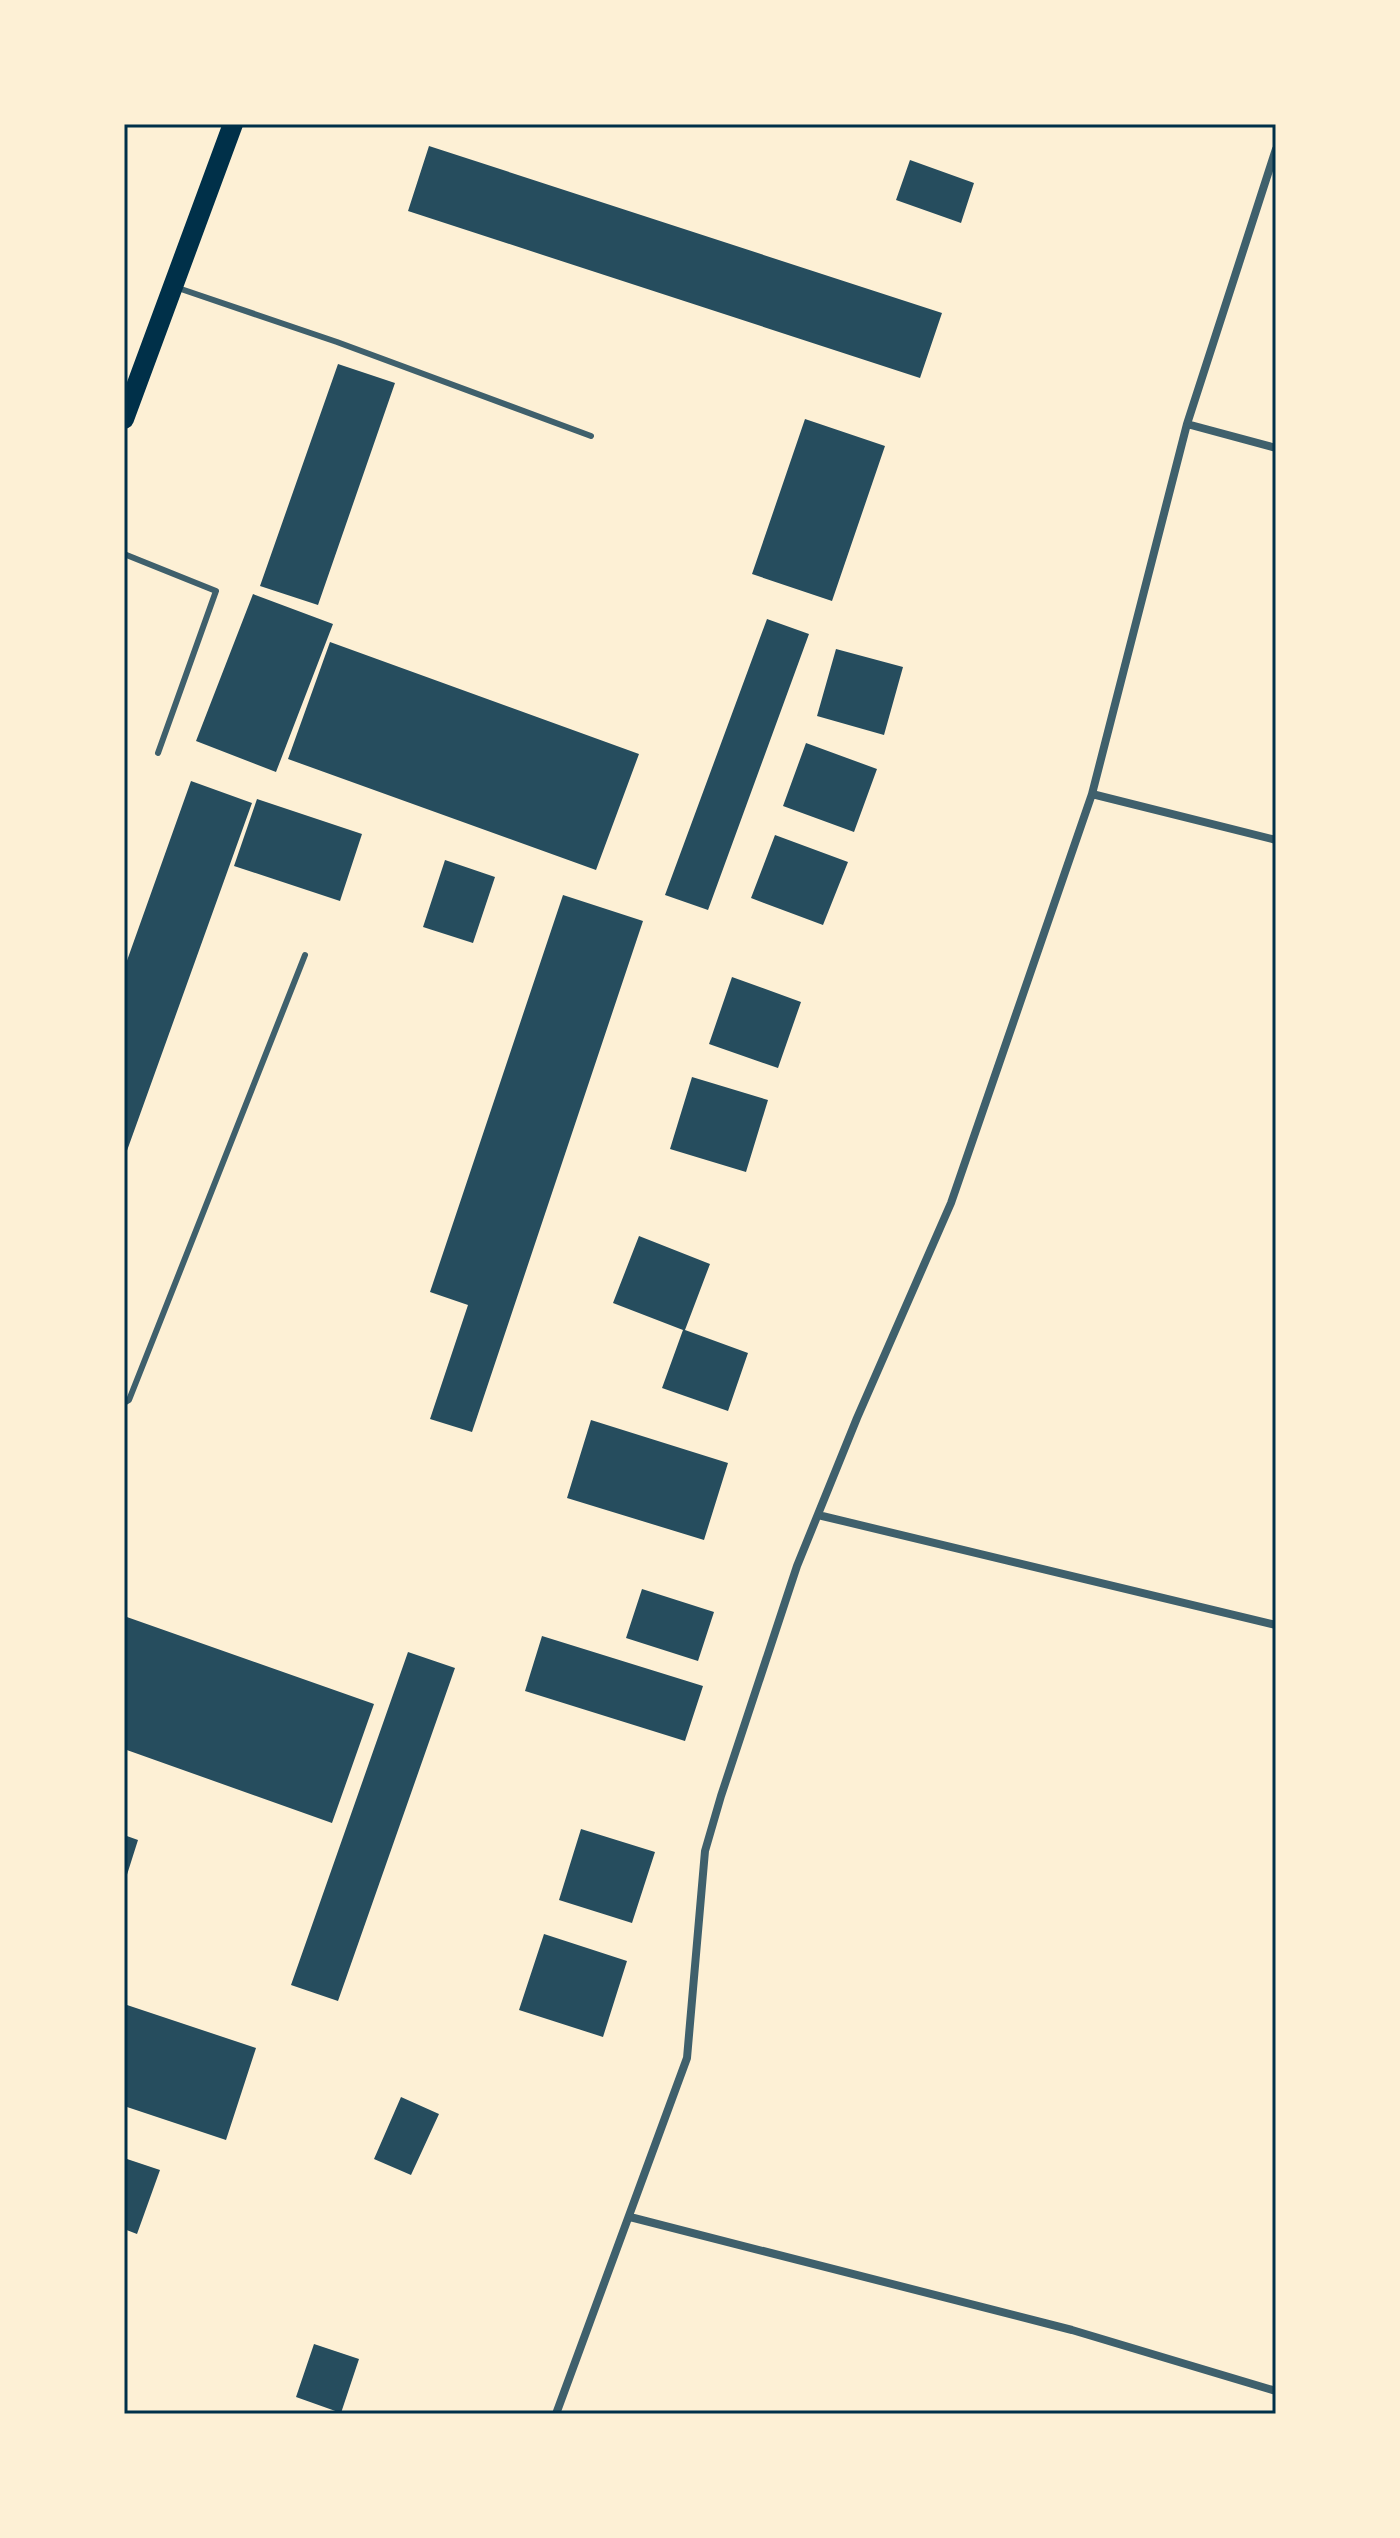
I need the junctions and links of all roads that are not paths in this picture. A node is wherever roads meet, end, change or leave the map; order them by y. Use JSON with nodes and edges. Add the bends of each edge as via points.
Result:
{"nodes":[{"id":1,"x":233,"y":124,"type":"edge"},
{"id":2,"x":1276,"y":149,"type":"edge"},
{"id":3,"x":174,"y":287,"type":"junction"},
{"id":4,"x":124,"y":419,"type":"edge"},
{"id":5,"x":1187,"y":424,"type":"junction"},
{"id":6,"x":591,"y":436,"type":"dead end"},
{"id":7,"x":1276,"y":448,"type":"edge"},
{"id":8,"x":124,"y":554,"type":"edge"},
{"id":9,"x":158,"y":753,"type":"dead end"},
{"id":10,"x":1092,"y":794,"type":"junction"},
{"id":11,"x":1276,"y":840,"type":"edge"},
{"id":12,"x":305,"y":955,"type":"dead end"},
{"id":13,"x":124,"y":1403,"type":"edge"},
{"id":14,"x":818,"y":1515,"type":"junction"},
{"id":15,"x":1276,"y":1625,"type":"edge"},
{"id":16,"x":630,"y":2217,"type":"junction"},
{"id":17,"x":1276,"y":2391,"type":"edge"},
{"id":18,"x":556,"y":2414,"type":"edge"}],
"edges":[{"from":1,"to":3,"type":"main road"},
{"from":2,"to":5,"type":"street"},
{"from":3,"to":4,"type":"main road"},
{"from":3,"to":6,"type":"lane"},
{"from":5,"to":7,"type":"street"},
{"from":5,"to":10,"type":"street"},
{"from":8,"to":9,"type":"lane","via":[[216,591]]},
{"from":10,"to":11,"type":"street"},
{"from":10,"to":14,"type":"street","via":[[951,1203]]},
{"from":12,"to":13,"type":"lane"},
{"from":14,"to":15,"type":"street"},
{"from":14,"to":16,"type":"street","via":[[705,1851],[687,2058]]},
{"from":16,"to":17,"type":"street","via":[[1072,2330]]},
{"from":16,"to":18,"type":"street"}]}
